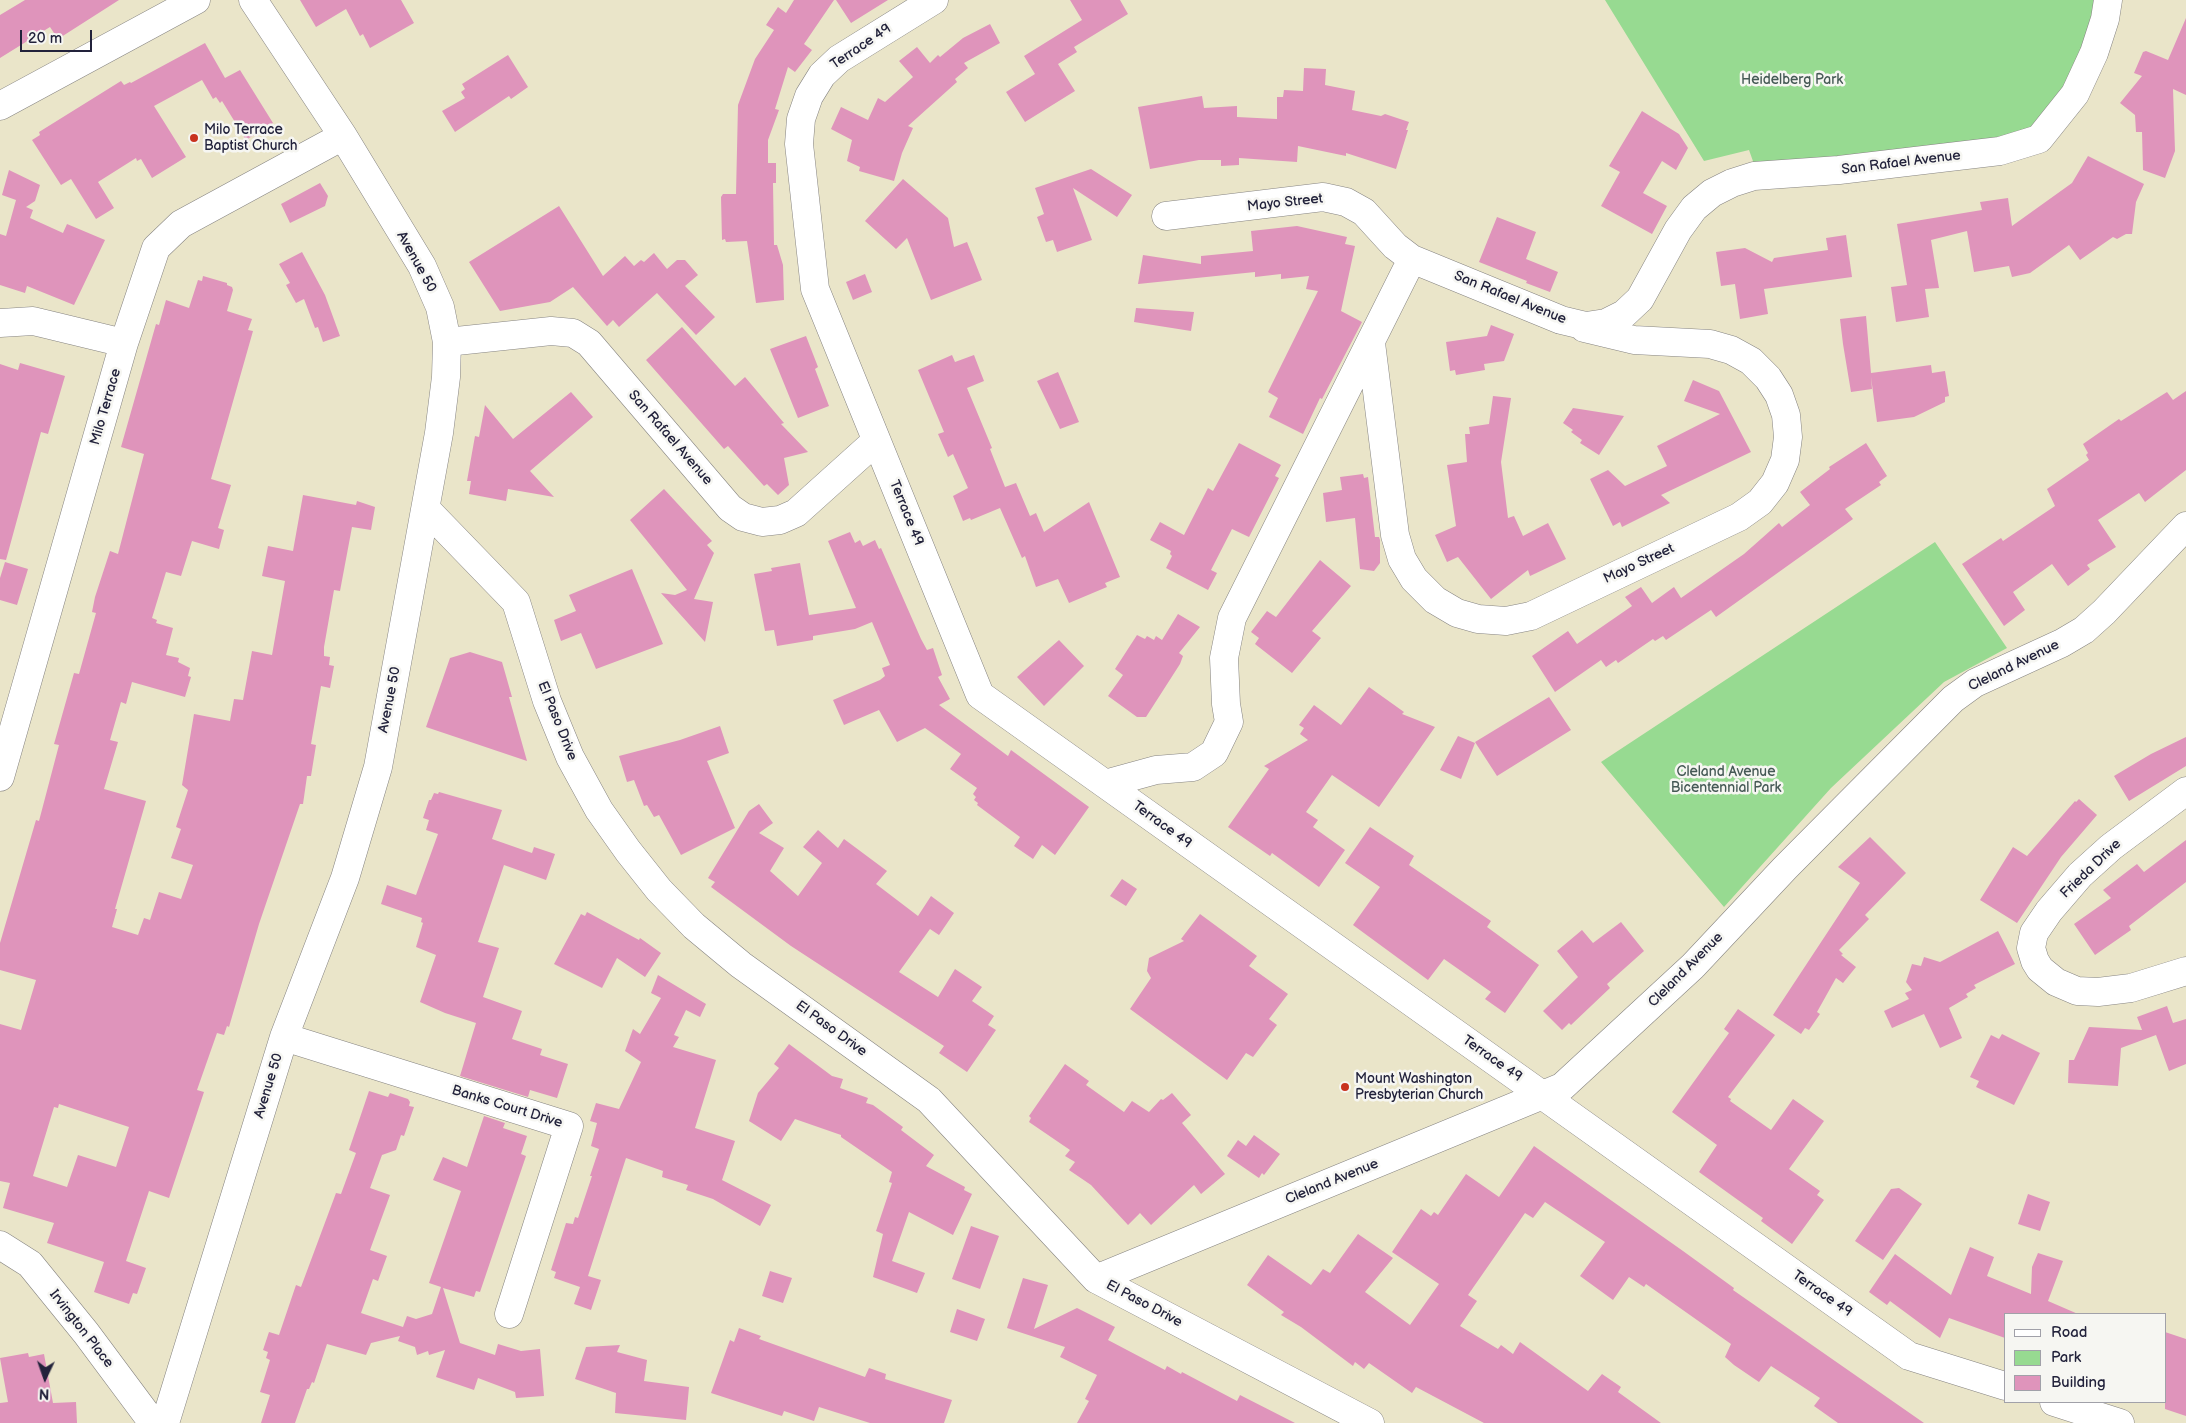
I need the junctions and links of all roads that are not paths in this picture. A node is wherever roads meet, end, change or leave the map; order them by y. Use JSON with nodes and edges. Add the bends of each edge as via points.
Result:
{"nodes":[{"id":1,"x":196,"y":0,"type":"edge"},
{"id":2,"x":254,"y":0,"type":"edge"},
{"id":3,"x":934,"y":0,"type":"edge"},
{"id":4,"x":2108,"y":0,"type":"edge"},
{"id":5,"x":0,"y":106,"type":"edge"},
{"id":6,"x":343,"y":136,"type":"junction"},
{"id":7,"x":1166,"y":216,"type":"dead end"},
{"id":8,"x":1412,"y":258,"type":"junction"},
{"id":9,"x":1561,"y":320,"type":"junction"},
{"id":10,"x":0,"y":323,"type":"edge"},
{"id":11,"x":447,"y":342,"type":"junction"},
{"id":12,"x":124,"y":343,"type":"junction"},
{"id":13,"x":1371,"y":343,"type":"junction"},
{"id":14,"x":876,"y":441,"type":"junction"},
{"id":15,"x":426,"y":509,"type":"junction"},
{"id":16,"x":2186,"y":526,"type":"edge"},
{"id":17,"x":9,"y":708,"type":"edge"},
{"id":18,"x":0,"y":777,"type":"edge"},
{"id":19,"x":1105,"y":784,"type":"junction"},
{"id":20,"x":2186,"y":791,"type":"edge"},
{"id":21,"x":2186,"y":971,"type":"edge"},
{"id":22,"x":284,"y":1037,"type":"junction"},
{"id":23,"x":1542,"y":1095,"type":"junction"},
{"id":24,"x":0,"y":1245,"type":"edge"},
{"id":25,"x":1096,"y":1279,"type":"junction"},
{"id":26,"x":509,"y":1314,"type":"dead end"},
{"id":27,"x":2004,"y":1386,"type":"edge"},
{"id":28,"x":2057,"y":1403,"type":"edge"},
{"id":29,"x":153,"y":1423,"type":"edge"},
{"id":30,"x":164,"y":1423,"type":"edge"},
{"id":31,"x":1370,"y":1423,"type":"edge"},
{"id":32,"x":2120,"y":1423,"type":"edge"}],
"edges":[{"from":1,"to":5,"type":"street"},
{"from":2,"to":6,"type":"street","name":"Avenue 50"},
{"from":3,"to":14,"type":"street","name":"Terrace 49","via":[[839,58],[822,75],[801,118],[799,144],[815,289]]},
{"from":4,"to":9,"type":"street","name":"San Rafael Avenue","via":[[2094,53],[2075,94],[2039,139],[2000,151],[1840,170],[1754,176],[1732,182],[1694,208],[1678,230],[1640,299],[1624,314],[1606,323],[1586,326]]},
{"from":6,"to":11,"type":"street","name":"Avenue 50","via":[[422,266],[440,307]]},
{"from":6,"to":12,"type":"street","name":"Milo Terrace","via":[[181,224],[156,248]]},
{"from":7,"to":8,"type":"street","name":"Mayo Street","via":[[1323,197],[1346,202],[1364,212],[1395,246]]},
{"from":8,"to":9,"type":"street","name":"San Rafael Avenue"},
{"from":8,"to":13,"type":"street"},
{"from":9,"to":13,"type":"street","name":"Mayo Street","via":[[1594,332],[1634,340],[1710,344],[1731,350],[1751,361],[1768,378],[1784,408],[1788,438],[1785,460],[1775,483],[1760,502],[1739,517],[1531,616],[1506,621],[1457,613],[1435,600],[1414,580],[1402,559],[1395,535]]},
{"from":10,"to":12,"type":"street","via":[[33,321]]},
{"from":11,"to":14,"type":"street","name":"San Rafael Avenue","via":[[551,331],[573,333],[589,343],[730,508],[744,517],[762,522],[796,514]]},
{"from":11,"to":15,"type":"street","name":"Avenue 50","via":[[440,433]]},
{"from":12,"to":17,"type":"street","name":"Milo Terrace"},
{"from":13,"to":19,"type":"street","via":[[1232,618],[1224,658],[1229,722],[1214,753],[1193,767],[1156,770]]},
{"from":14,"to":19,"type":"street","name":"Terrace 49","via":[[980,696]]},
{"from":15,"to":22,"type":"street","name":"Avenue 50","via":[[378,767],[345,878]]},
{"from":15,"to":25,"type":"street","name":"El Paso Drive","via":[[516,602],[547,701],[570,757],[599,810],[659,890],[694,926],[741,965],[930,1100]]},
{"from":16,"to":23,"type":"street","name":"Cleland Avenue","via":[[2084,630],[1975,683],[1953,699],[1693,966],[1562,1087]]},
{"from":17,"to":18,"type":"street","name":"Milo Terrace"},
{"from":19,"to":23,"type":"street","name":"Terrace 49"},
{"from":20,"to":21,"type":"street","name":"Frieda Drive","via":[[2111,847],[2080,875],[2034,933],[2031,948],[2039,968],[2056,982],[2077,990],[2098,992],[2131,988]]},
{"from":22,"to":26,"type":"street","name":"Banks Court Drive","via":[[569,1126]]},
{"from":22,"to":30,"type":"street","name":"Avenue 50"},
{"from":23,"to":25,"type":"street","name":"Cleland Avenue"},
{"from":23,"to":27,"type":"street","name":"Terrace 49","via":[[1909,1356]]},
{"from":24,"to":29,"type":"street","name":"Irvington Place","via":[[30,1264]]},
{"from":25,"to":31,"type":"street","name":"El Paso Drive"},
{"from":28,"to":32,"type":"street"}]}
